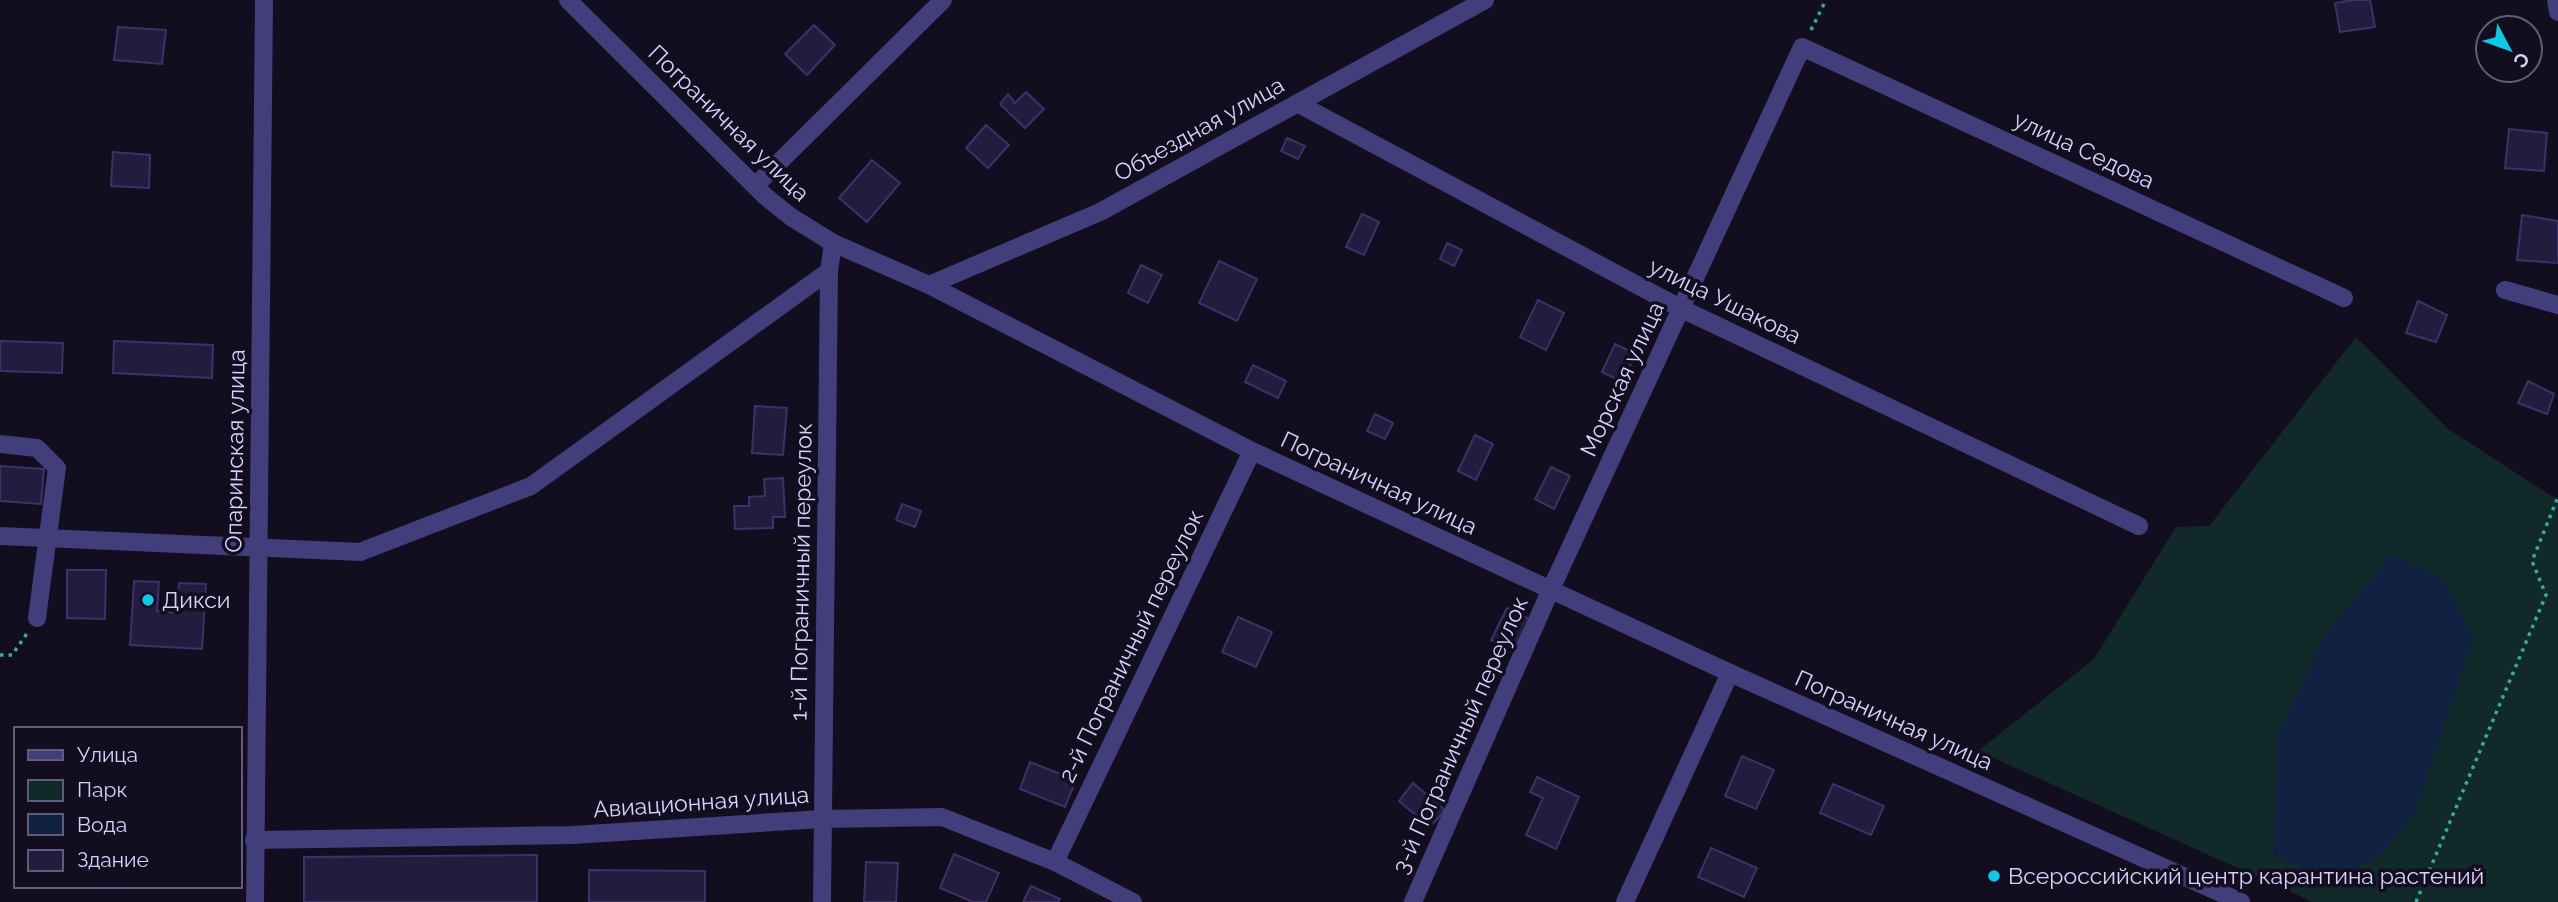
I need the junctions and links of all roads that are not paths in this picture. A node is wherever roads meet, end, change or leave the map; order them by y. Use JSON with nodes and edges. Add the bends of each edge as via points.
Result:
{"nodes":[{"id":1,"x":264,"y":0,"type":"edge"},
{"id":2,"x":943,"y":0,"type":"edge"},
{"id":3,"x":1485,"y":0,"type":"edge"},
{"id":4,"x":2556,"y":0,"type":"edge"},
{"id":5,"x":571,"y":1,"type":"edge"},
{"id":6,"x":2558,"y":12,"type":"edge"},
{"id":7,"x":1802,"y":47,"type":"joint"},
{"id":8,"x":1297,"y":103,"type":"junction"},
{"id":9,"x":755,"y":186,"type":"junction"},
{"id":10,"x":833,"y":243,"type":"junction"},
{"id":11,"x":829,"y":271,"type":"junction"},
{"id":12,"x":929,"y":285,"type":"junction"},
{"id":13,"x":2505,"y":290,"type":"dead end"},
{"id":14,"x":2344,"y":298,"type":"dead end"},
{"id":15,"x":2558,"y":305,"type":"edge"},
{"id":16,"x":1682,"y":309,"type":"junction"},
{"id":17,"x":0,"y":444,"type":"edge"},
{"id":18,"x":1252,"y":451,"type":"junction"},
{"id":19,"x":2139,"y":526,"type":"dead end"},
{"id":20,"x":0,"y":536,"type":"edge"},
{"id":21,"x":47,"y":538,"type":"junction"},
{"id":22,"x":259,"y":547,"type":"junction"},
{"id":23,"x":1551,"y":589,"type":"junction"},
{"id":24,"x":37,"y":618,"type":"road end"},
{"id":25,"x":1730,"y":673,"type":"junction"},
{"id":26,"x":822,"y":819,"type":"junction"},
{"id":27,"x":254,"y":840,"type":"junction"},
{"id":28,"x":1055,"y":862,"type":"junction"},
{"id":29,"x":255,"y":902,"type":"edge"},
{"id":30,"x":822,"y":902,"type":"edge"},
{"id":31,"x":1133,"y":902,"type":"edge"},
{"id":32,"x":1413,"y":902,"type":"edge"},
{"id":33,"x":1625,"y":902,"type":"edge"},
{"id":34,"x":2241,"y":902,"type":"edge"}],
"edges":[{"from":1,"to":22,"type":"street","name":"Опаринская улица"},
{"from":2,"to":9,"type":"street"},
{"from":3,"to":8,"type":"street","name":"Объездная улица"},
{"from":4,"to":6,"type":"street"},
{"from":5,"to":9,"type":"street","name":"Пограничная улица"},
{"from":7,"to":14,"type":"street","name":"улица Седова"},
{"from":7,"to":16,"type":"street","name":"Морская улица"},
{"from":8,"to":12,"type":"street","name":"Объездная улица","via":[[1100,212]]},
{"from":8,"to":16,"type":"street","name":"улица Ушакова"},
{"from":9,"to":10,"type":"street","name":"Пограничная улица","via":[[790,217]]},
{"from":10,"to":11,"type":"street","name":"1-й Пограничный переулок"},
{"from":10,"to":12,"type":"street","name":"Пограничная улица"},
{"from":11,"to":22,"type":"street","via":[[531,486],[360,552]]},
{"from":11,"to":26,"type":"street","name":"1-й Пограничный переулок"},
{"from":12,"to":18,"type":"street","name":"Пограничная улица"},
{"from":13,"to":15,"type":"street"},
{"from":16,"to":19,"type":"street","name":"улица Ушакова"},
{"from":16,"to":23,"type":"street","name":"Морская улица"},
{"from":17,"to":21,"type":"street","via":[[37,448],[57,468]]},
{"from":18,"to":23,"type":"street","name":"Пограничная улица"},
{"from":18,"to":28,"type":"street","name":"2-й Пограничный переулок"},
{"from":20,"to":21,"type":"street"},
{"from":21,"to":22,"type":"street"},
{"from":21,"to":24,"type":"street"},
{"from":22,"to":27,"type":"street","name":"Опаринская улица"},
{"from":23,"to":25,"type":"street","name":"Пограничная улица"},
{"from":23,"to":32,"type":"street","name":"3-й Пограничный переулок"},
{"from":25,"to":33,"type":"street"},
{"from":25,"to":34,"type":"street","name":"Пограничная улица"},
{"from":26,"to":27,"type":"street","name":"Авиационная улица","via":[[573,835]]},
{"from":26,"to":28,"type":"street","name":"Авиационная улица","via":[[942,817]]},
{"from":26,"to":30,"type":"street","name":"1-й Пограничный переулок"},
{"from":27,"to":29,"type":"street","name":"Опаринская улица"},
{"from":28,"to":31,"type":"street","name":"Авиационная улица"}]}
